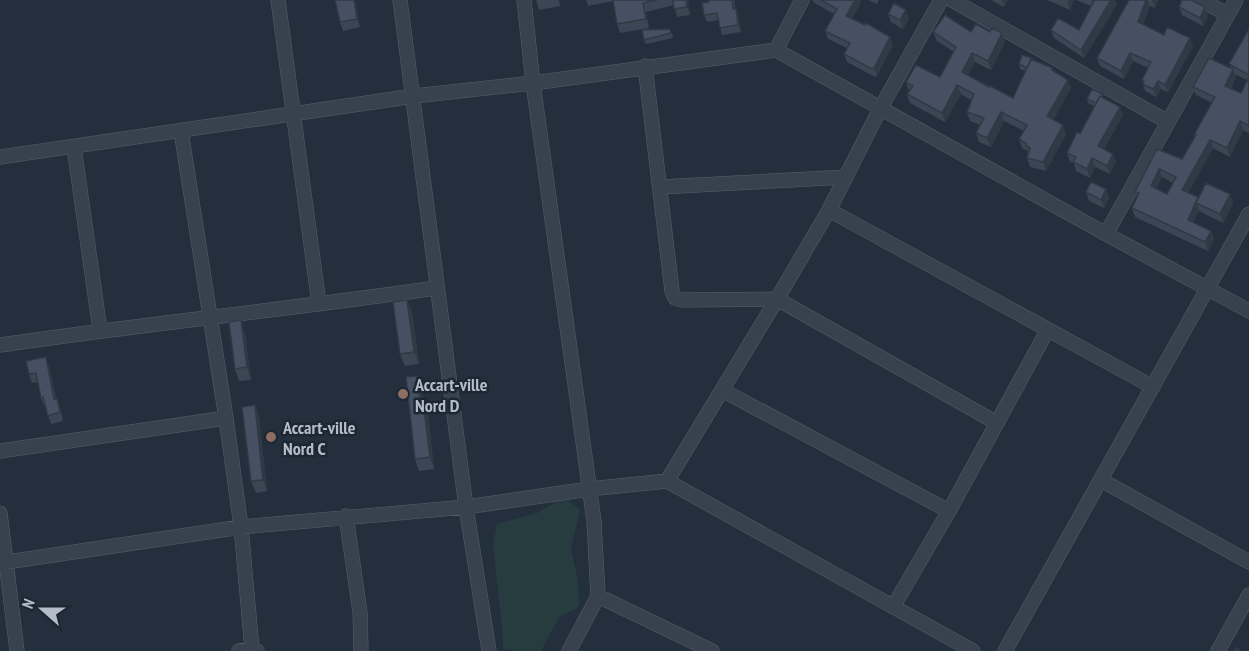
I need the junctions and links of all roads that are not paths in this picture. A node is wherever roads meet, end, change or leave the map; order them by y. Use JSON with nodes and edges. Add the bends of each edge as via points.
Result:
{"nodes":[{"id":1,"x":278,"y":0,"type":"edge"},
{"id":2,"x":400,"y":0,"type":"edge"},
{"id":3,"x":524,"y":0,"type":"edge"},
{"id":4,"x":802,"y":0,"type":"edge"},
{"id":5,"x":940,"y":0,"type":"edge"},
{"id":6,"x":952,"y":0,"type":"edge"},
{"id":7,"x":1201,"y":0,"type":"edge"},
{"id":8,"x":1236,"y":0,"type":"edge"},
{"id":9,"x":1228,"y":15,"type":"junction"},
{"id":10,"x":776,"y":50,"type":"junction"},
{"id":11,"x":645,"y":66,"type":"junction"},
{"id":12,"x":533,"y":83,"type":"junction"},
{"id":13,"x":414,"y":96,"type":"junction"},
{"id":14,"x":880,"y":109,"type":"junction"},
{"id":15,"x":294,"y":115,"type":"junction"},
{"id":16,"x":1168,"y":122,"type":"junction"},
{"id":17,"x":181,"y":131,"type":"junction"},
{"id":18,"x":74,"y":147,"type":"junction"},
{"id":19,"x":0,"y":157,"type":"edge"},
{"id":20,"x":846,"y":177,"type":"junction"},
{"id":21,"x":660,"y":188,"type":"junction"},
{"id":22,"x":829,"y":210,"type":"junction"},
{"id":23,"x":1249,"y":214,"type":"edge"},
{"id":24,"x":1106,"y":234,"type":"junction"},
{"id":25,"x":436,"y":288,"type":"junction"},
{"id":26,"x":1208,"y":288,"type":"junction"},
{"id":27,"x":777,"y":299,"type":"junction"},
{"id":28,"x":319,"y":304,"type":"junction"},
{"id":29,"x":1249,"y":311,"type":"edge"},
{"id":30,"x":211,"y":318,"type":"junction"},
{"id":31,"x":100,"y":330,"type":"junction"},
{"id":32,"x":1047,"y":331,"type":"junction"},
{"id":33,"x":0,"y":345,"type":"edge"},
{"id":34,"x":1153,"y":387,"type":"junction"},
{"id":35,"x":722,"y":390,"type":"junction"},
{"id":36,"x":226,"y":418,"type":"junction"},
{"id":37,"x":997,"y":423,"type":"junction"},
{"id":38,"x":0,"y":451,"type":"edge"},
{"id":39,"x":1101,"y":480,"type":"junction"},
{"id":40,"x":667,"y":481,"type":"junction"},
{"id":41,"x":589,"y":489,"type":"junction"},
{"id":42,"x":466,"y":507,"type":"junction"},
{"id":43,"x":949,"y":512,"type":"junction"},
{"id":44,"x":0,"y":513,"type":"edge"},
{"id":45,"x":346,"y":516,"type":"junction"},
{"id":46,"x":241,"y":527,"type":"junction"},
{"id":47,"x":2,"y":562,"type":"edge"},
{"id":48,"x":1249,"y":562,"type":"edge"},
{"id":49,"x":1249,"y":595,"type":"edge"},
{"id":50,"x":598,"y":597,"type":"junction"},
{"id":51,"x":893,"y":607,"type":"junction"},
{"id":52,"x":250,"y":650,"type":"edge"},
{"id":53,"x":17,"y":651,"type":"edge"},
{"id":54,"x":361,"y":651,"type":"edge"},
{"id":55,"x":489,"y":651,"type":"edge"},
{"id":56,"x":569,"y":651,"type":"edge"},
{"id":57,"x":712,"y":651,"type":"edge"},
{"id":58,"x":973,"y":651,"type":"edge"},
{"id":59,"x":1005,"y":651,"type":"edge"},
{"id":60,"x":1218,"y":651,"type":"edge"}],
"edges":[{"from":1,"to":15,"type":"street"},
{"from":2,"to":13,"type":"street"},
{"from":3,"to":12,"type":"street"},
{"from":4,"to":10,"type":"street"},
{"from":5,"to":14,"type":"street"},
{"from":6,"to":16,"type":"street"},
{"from":7,"to":9,"type":"street"},
{"from":8,"to":9,"type":"street"},
{"from":9,"to":16,"type":"street"},
{"from":10,"to":11,"type":"street"},
{"from":10,"to":14,"type":"street"},
{"from":11,"to":12,"type":"street"},
{"from":11,"to":21,"type":"street"},
{"from":12,"to":13,"type":"street"},
{"from":12,"to":41,"type":"street"},
{"from":13,"to":15,"type":"street"},
{"from":13,"to":25,"type":"street"},
{"from":14,"to":20,"type":"street"},
{"from":14,"to":24,"type":"street"},
{"from":15,"to":17,"type":"street"},
{"from":15,"to":28,"type":"street"},
{"from":16,"to":24,"type":"street"},
{"from":17,"to":18,"type":"street"},
{"from":17,"to":30,"type":"street"},
{"from":18,"to":19,"type":"street"},
{"from":18,"to":31,"type":"street"},
{"from":20,"to":21,"type":"street"},
{"from":20,"to":22,"type":"street"},
{"from":21,"to":27,"type":"street","via":[[675,298]]},
{"from":22,"to":27,"type":"street"},
{"from":22,"to":32,"type":"street"},
{"from":23,"to":26,"type":"street"},
{"from":24,"to":26,"type":"street"},
{"from":25,"to":28,"type":"street"},
{"from":25,"to":42,"type":"street"},
{"from":26,"to":29,"type":"street"},
{"from":26,"to":34,"type":"street"},
{"from":27,"to":35,"type":"street"},
{"from":27,"to":37,"type":"street"},
{"from":28,"to":30,"type":"street"},
{"from":30,"to":31,"type":"street"},
{"from":30,"to":36,"type":"street"},
{"from":31,"to":33,"type":"street"},
{"from":32,"to":34,"type":"street"},
{"from":32,"to":37,"type":"street"},
{"from":34,"to":39,"type":"street"},
{"from":35,"to":40,"type":"street"},
{"from":35,"to":43,"type":"street"},
{"from":36,"to":38,"type":"street"},
{"from":36,"to":46,"type":"street"},
{"from":37,"to":43,"type":"street"},
{"from":39,"to":48,"type":"street"},
{"from":39,"to":59,"type":"street"},
{"from":40,"to":41,"type":"street"},
{"from":40,"to":51,"type":"street"},
{"from":41,"to":42,"type":"street"},
{"from":41,"to":50,"type":"street"},
{"from":42,"to":45,"type":"street"},
{"from":42,"to":55,"type":"street"},
{"from":43,"to":51,"type":"street"},
{"from":44,"to":47,"type":"street"},
{"from":45,"to":46,"type":"street"},
{"from":45,"to":54,"type":"street","via":[[360,612]]},
{"from":46,"to":47,"type":"street"},
{"from":46,"to":52,"type":"street"},
{"from":47,"to":53,"type":"street"},
{"from":49,"to":60,"type":"street"},
{"from":50,"to":56,"type":"street"},
{"from":50,"to":57,"type":"street"},
{"from":51,"to":58,"type":"street"}]}
